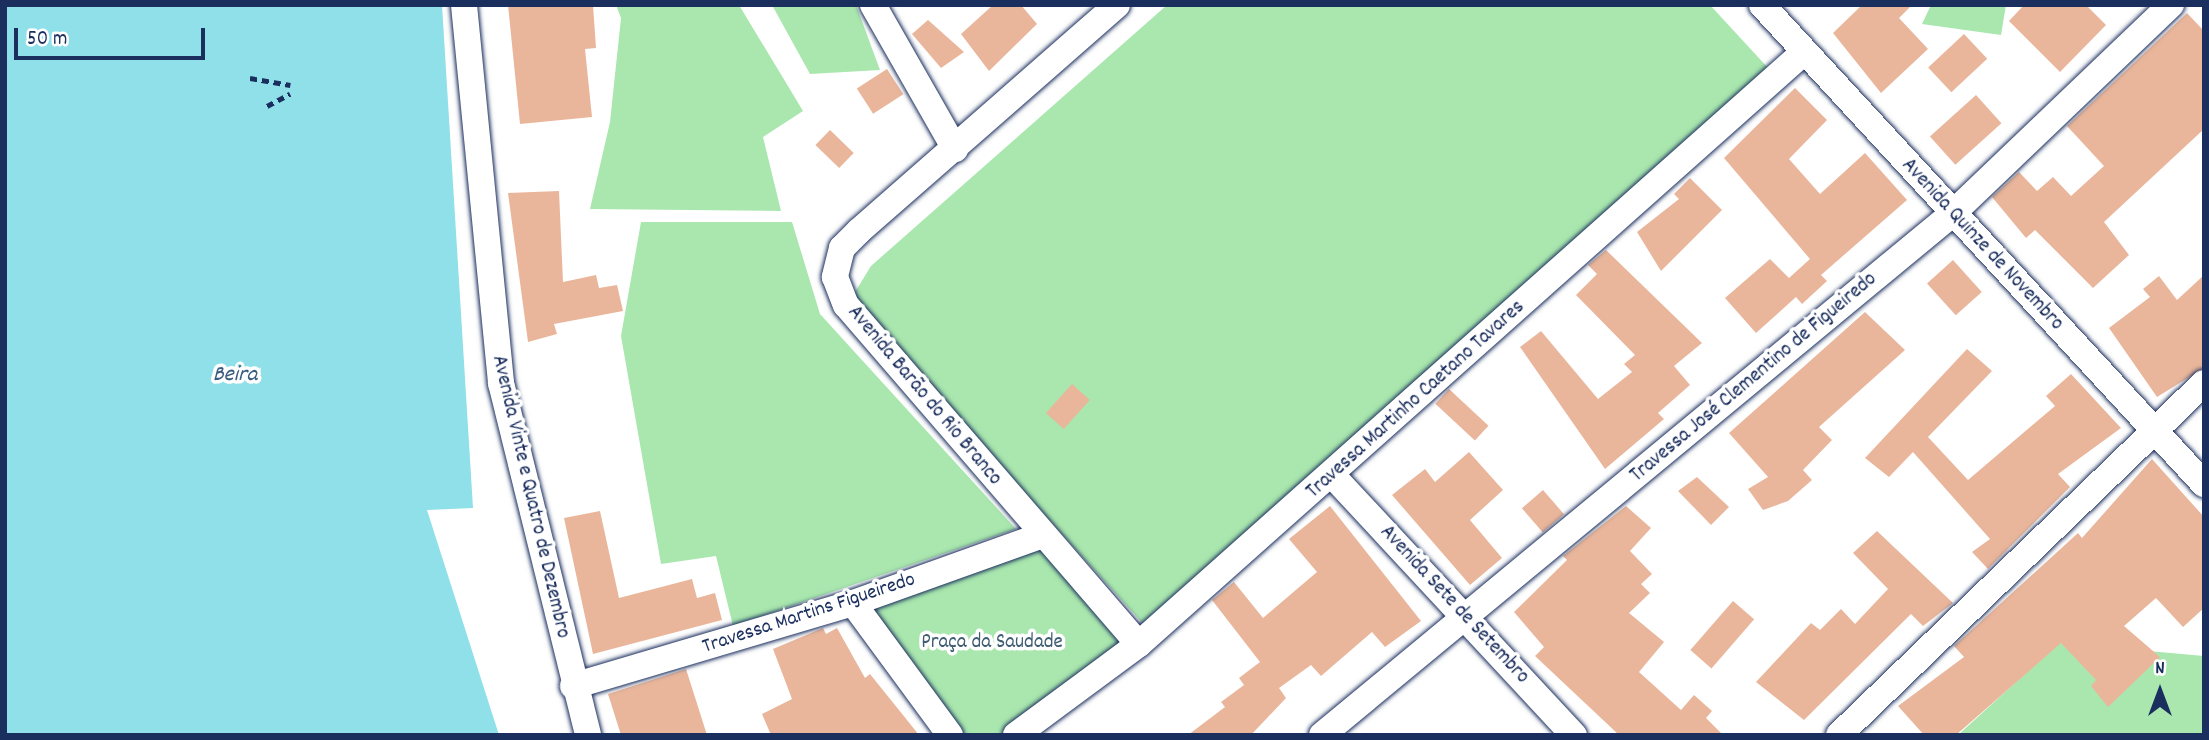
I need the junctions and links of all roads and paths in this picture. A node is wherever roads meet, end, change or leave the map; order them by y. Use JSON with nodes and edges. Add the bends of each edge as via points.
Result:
{"nodes":[{"id":1,"x":464,"y":5,"type":"edge"},
{"id":2,"x":873,"y":5,"type":"edge"},
{"id":3,"x":1117,"y":5,"type":"edge"},
{"id":4,"x":1762,"y":5,"type":"edge"},
{"id":5,"x":2171,"y":5,"type":"edge"},
{"id":6,"x":1804,"y":52,"type":"junction"},
{"id":7,"x":250,"y":78,"type":"dead end"},
{"id":8,"x":290,"y":85,"type":"dead end"},
{"id":9,"x":290,"y":94,"type":"dead end"},
{"id":10,"x":267,"y":106,"type":"dead end"},
{"id":11,"x":955,"y":149,"type":"junction"},
{"id":12,"x":1952,"y":214,"type":"junction"},
{"id":13,"x":2204,"y":383,"type":"edge"},
{"id":14,"x":2155,"y":430,"type":"junction"},
{"id":15,"x":1333,"y":476,"type":"junction"},
{"id":16,"x":2204,"y":484,"type":"edge"},
{"id":17,"x":1043,"y":535,"type":"junction"},
{"id":18,"x":853,"y":603,"type":"junction"},
{"id":19,"x":1466,"y":617,"type":"junction"},
{"id":20,"x":1139,"y":644,"type":"junction"},
{"id":21,"x":573,"y":686,"type":"junction"},
{"id":22,"x":589,"y":735,"type":"edge"},
{"id":23,"x":950,"y":735,"type":"edge"},
{"id":24,"x":1017,"y":735,"type":"edge"},
{"id":25,"x":1322,"y":735,"type":"edge"},
{"id":26,"x":1574,"y":735,"type":"edge"},
{"id":27,"x":1839,"y":735,"type":"edge"}],
"edges":[{"from":1,"to":21,"type":"street","name":"Avenida Vinte e Quatro de Dezembro","via":[[501,383]]},
{"from":2,"to":11,"type":"street"},
{"from":3,"to":11,"type":"street","name":"Avenida Barão do Rio Branco"},
{"from":4,"to":6,"type":"street","name":"Avenida Quinze de Novembro"},
{"from":5,"to":12,"type":"street","name":"Travessa José Clementino de Figueiredo"},
{"from":6,"to":12,"type":"street","name":"Avenida Quinze de Novembro"},
{"from":6,"to":15,"type":"street","name":"Travessa Martinho Caetano Tavares"},
{"from":7,"to":8,"type":"path"},
{"from":9,"to":10,"type":"path"},
{"from":11,"to":17,"type":"street","name":"Avenida Barão do Rio Branco","via":[[842,248],[835,261],[838,292]]},
{"from":12,"to":14,"type":"street","name":"Avenida Quinze de Novembro"},
{"from":12,"to":19,"type":"street","name":"Travessa José Clementino de Figueiredo"},
{"from":13,"to":14,"type":"street"},
{"from":14,"to":16,"type":"street","name":"Avenida Quinze de Novembro"},
{"from":14,"to":27,"type":"street"},
{"from":15,"to":19,"type":"street","name":"Avenida Sete de Setembro"},
{"from":15,"to":20,"type":"street","name":"Travessa Martinho Caetano Tavares"},
{"from":17,"to":18,"type":"street","name":"Travessa Martins Figueiredo"},
{"from":17,"to":20,"type":"street","name":"Avenida Barão do Rio Branco"},
{"from":18,"to":21,"type":"street","name":"Travessa Martins Figueiredo"},
{"from":18,"to":23,"type":"street"},
{"from":19,"to":25,"type":"street","name":"Travessa José Clementino de Figueiredo"},
{"from":19,"to":26,"type":"street","name":"Avenida Sete de Setembro"},
{"from":20,"to":24,"type":"street","name":"Travessa Martinho Caetano Tavares"},
{"from":21,"to":22,"type":"street","name":"Avenida Vinte e Quatro de Dezembro"}]}
